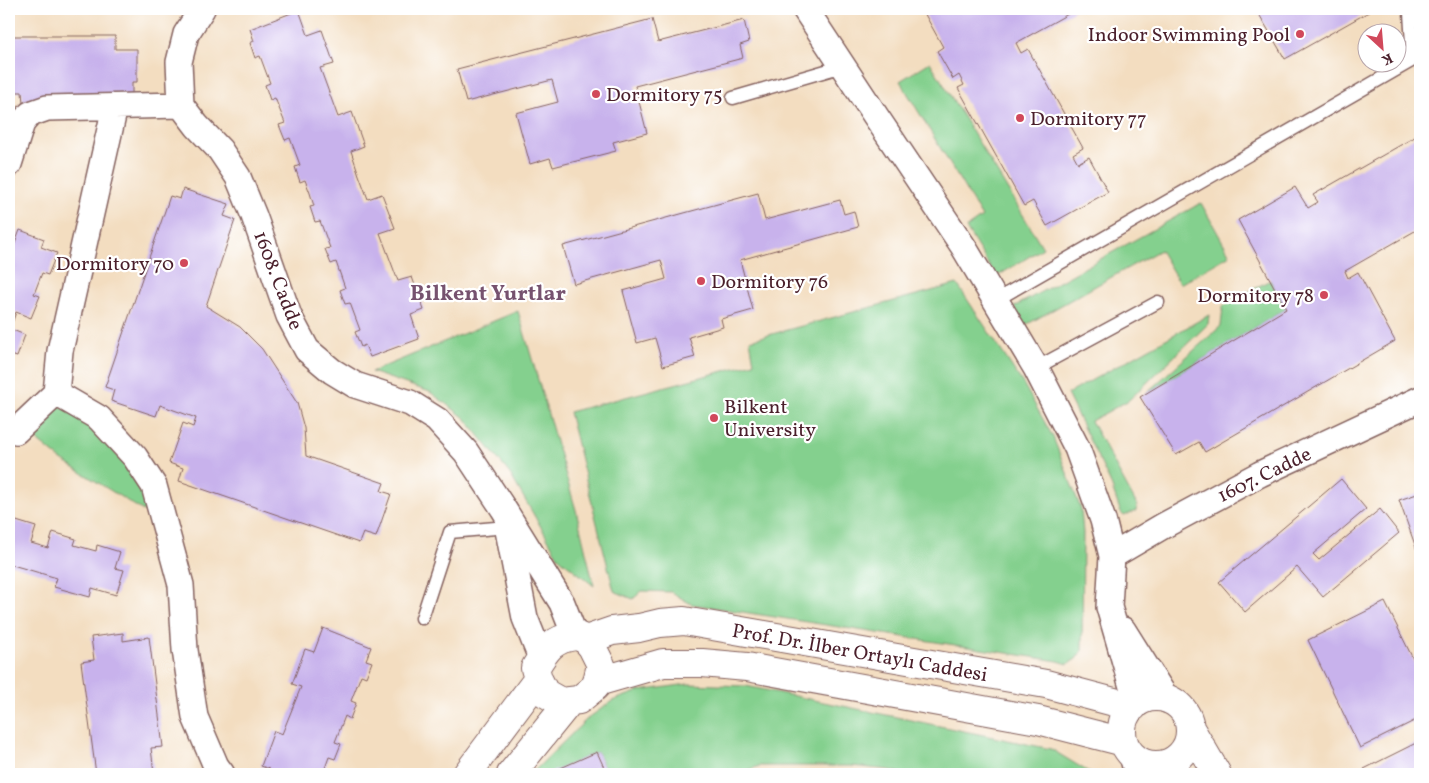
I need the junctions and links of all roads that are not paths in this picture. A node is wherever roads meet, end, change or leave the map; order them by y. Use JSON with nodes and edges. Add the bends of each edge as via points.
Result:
{"nodes":[{"id":1,"x":202,"y":9,"type":"edge"},
{"id":2,"x":805,"y":9,"type":"edge"},
{"id":3,"x":1409,"y":9,"type":"edge"},
{"id":4,"x":1420,"y":56,"type":"edge"},
{"id":5,"x":1407,"y":63,"type":"junction"},
{"id":6,"x":843,"y":66,"type":"junction"},
{"id":7,"x":733,"y":98,"type":"dead end"},
{"id":8,"x":181,"y":105,"type":"junction"},
{"id":9,"x":115,"y":107,"type":"junction"},
{"id":10,"x":9,"y":164,"type":"edge"},
{"id":11,"x":996,"y":300,"type":"junction"},
{"id":12,"x":1158,"y":302,"type":"dead end"},
{"id":13,"x":1036,"y":368,"type":"junction"},
{"id":14,"x":56,"y":393,"type":"junction"},
{"id":15,"x":1420,"y":399,"type":"edge"},
{"id":16,"x":9,"y":428,"type":"edge"},
{"id":17,"x":505,"y":518,"type":"junction"},
{"id":18,"x":1112,"y":556,"type":"junction"},
{"id":19,"x":1109,"y":607,"type":"junction"},
{"id":20,"x":422,"y":618,"type":"dead end"},
{"id":21,"x":580,"y":638,"type":"junction"},
{"id":22,"x":539,"y":668,"type":"junction"},
{"id":23,"x":597,"y":682,"type":"junction"},
{"id":24,"x":1167,"y":700,"type":"junction"},
{"id":25,"x":570,"y":701,"type":"junction"},
{"id":26,"x":1135,"y":705,"type":"junction"},
{"id":27,"x":1190,"y":728,"type":"junction"},
{"id":28,"x":1143,"y":762,"type":"edge"},
{"id":29,"x":222,"y":774,"type":"edge"},
{"id":30,"x":467,"y":774,"type":"edge"},
{"id":31,"x":511,"y":774,"type":"edge"},
{"id":32,"x":1217,"y":774,"type":"edge"}],
"edges":[{"from":1,"to":8,"type":"street","via":[[186,34],[179,62]]},
{"from":2,"to":6,"type":"street"},
{"from":3,"to":5,"type":"lane","via":[[1412,44]]},
{"from":4,"to":5,"type":"lane"},
{"from":5,"to":11,"type":"lane"},
{"from":6,"to":7,"type":"lane"},
{"from":6,"to":11,"type":"street","via":[[964,246]]},
{"from":8,"to":9,"type":"street"},
{"from":8,"to":17,"type":"street","name":"1608. Cadde","via":[[220,150],[238,178],[289,316],[307,350],[355,385],[410,403],[437,420],[466,452]]},
{"from":9,"to":10,"type":"street","via":[[47,108],[30,114],[22,123]]},
{"from":9,"to":14,"type":"street","via":[[60,351]]},
{"from":11,"to":13,"type":"street"},
{"from":12,"to":13,"type":"lane"},
{"from":13,"to":18,"type":"street","via":[[1077,448],[1103,520]]},
{"from":14,"to":16,"type":"street","via":[[16,431]]},
{"from":14,"to":29,"type":"street","via":[[99,418],[135,457],[154,486],[181,585],[185,650],[195,717]]},
{"from":15,"to":18,"type":"street","name":"1607. Cadde","via":[[1260,474]]},
{"from":17,"to":20,"type":"lane","via":[[450,532]]},
{"from":17,"to":21,"type":"street","name":"1608. Cadde","via":[[562,603]]},
{"from":17,"to":22,"type":"street","name":"1608. Cadde","via":[[525,618]]},
{"from":18,"to":19,"type":"street"},
{"from":19,"to":24,"type":"street"},
{"from":19,"to":26,"type":"street"},
{"from":21,"to":22,"type":"street","via":[[563,638],[546,650]]},
{"from":21,"to":23,"type":"street","name":"1608. Cadde","via":[[592,647],[601,665]]},
{"from":21,"to":26,"type":"street","name":"Prof. Dr. İlber Ortaylı Caddesi","via":[[612,630],[684,621],[1046,684]]},
{"from":22,"to":25,"type":"street","name":"1608. Cadde","via":[[545,693],[561,702]]},
{"from":22,"to":30,"type":"street"},
{"from":23,"to":25,"type":"street","via":[[579,700]]},
{"from":23,"to":28,"type":"street","name":"Prof. Dr. İlber Ortaylı Caddesi","via":[[663,663],[746,667],[1038,720]]},
{"from":24,"to":26,"type":"street","name":"Prof. Dr. İlber Ortaylı Caddesi","via":[[1146,699]]},
{"from":24,"to":27,"type":"street","via":[[1183,710]]},
{"from":25,"to":31,"type":"street"},
{"from":26,"to":28,"type":"street","via":[[1122,732]]},
{"from":27,"to":28,"type":"street","via":[[1185,750],[1178,758],[1168,763]]},
{"from":27,"to":32,"type":"street"}]}
